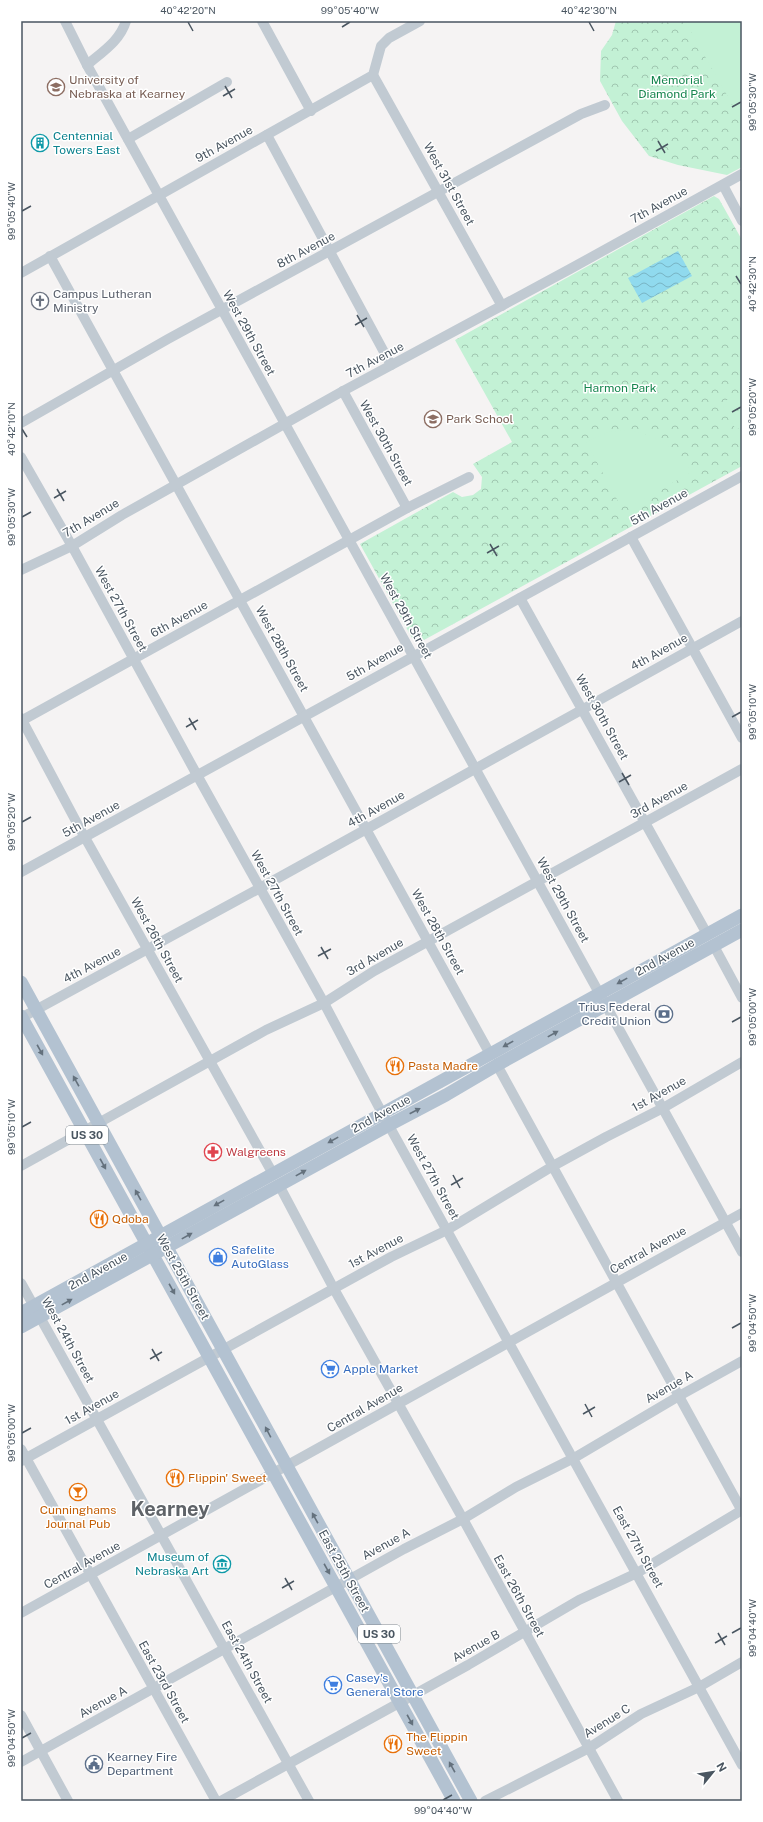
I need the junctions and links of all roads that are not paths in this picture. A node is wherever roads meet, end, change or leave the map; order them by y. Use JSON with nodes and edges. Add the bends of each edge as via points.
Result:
{"nodes":[{"id":1,"x":65,"y":21,"type":"edge"},
{"id":2,"x":126,"y":21,"type":"edge"},
{"id":3,"x":262,"y":21,"type":"edge"},
{"id":4,"x":420,"y":21,"type":"edge"},
{"id":5,"x":86,"y":65,"type":"junction"},
{"id":6,"x":373,"y":75,"type":"junction"},
{"id":7,"x":227,"y":82,"type":"dead end"},
{"id":8,"x":605,"y":105,"type":"dead end"},
{"id":9,"x":311,"y":111,"type":"junction"},
{"id":10,"x":267,"y":135,"type":"junction"},
{"id":11,"x":128,"y":139,"type":"junction"},
{"id":12,"x":742,"y":174,"type":"edge"},
{"id":13,"x":722,"y":185,"type":"junction"},
{"id":14,"x":439,"y":193,"type":"junction"},
{"id":15,"x":159,"y":196,"type":"junction"},
{"id":16,"x":742,"y":220,"type":"edge"},
{"id":17,"x":330,"y":252,"type":"junction"},
{"id":18,"x":50,"y":256,"type":"junction"},
{"id":19,"x":21,"y":273,"type":"edge"},
{"id":20,"x":502,"y":306,"type":"junction"},
{"id":21,"x":222,"y":310,"type":"junction"},
{"id":22,"x":392,"y":366,"type":"junction"},
{"id":23,"x":113,"y":370,"type":"junction"},
{"id":24,"x":343,"y":391,"type":"junction"},
{"id":25,"x":21,"y":423,"type":"edge"},
{"id":26,"x":285,"y":425,"type":"junction"},
{"id":27,"x":21,"y":457,"type":"edge"},
{"id":28,"x":469,"y":477,"type":"dead end"},
{"id":29,"x":741,"y":479,"type":"edge"},
{"id":30,"x":176,"y":485,"type":"junction"},
{"id":31,"x":407,"y":508,"type":"junction"},
{"id":32,"x":631,"y":537,"type":"junction"},
{"id":33,"x":349,"y":540,"type":"junction"},
{"id":34,"x":72,"y":546,"type":"junction"},
{"id":35,"x":21,"y":570,"type":"edge"},
{"id":36,"x":520,"y":598,"type":"junction"},
{"id":37,"x":240,"y":600,"type":"junction"},
{"id":38,"x":742,"y":621,"type":"edge"},
{"id":39,"x":692,"y":648,"type":"junction"},
{"id":40,"x":413,"y":656,"type":"junction"},
{"id":41,"x":134,"y":659,"type":"junction"},
{"id":42,"x":582,"y":709,"type":"junction"},
{"id":43,"x":304,"y":717,"type":"junction"},
{"id":44,"x":21,"y":720,"type":"edge"},
{"id":45,"x":742,"y":738,"type":"edge"},
{"id":46,"x":475,"y":769,"type":"junction"},
{"id":47,"x":742,"y":769,"type":"edge"},
{"id":48,"x":197,"y":775,"type":"junction"},
{"id":49,"x":645,"y":822,"type":"junction"},
{"id":50,"x":366,"y":829,"type":"junction"},
{"id":51,"x":84,"y":837,"type":"junction"},
{"id":52,"x":21,"y":872,"type":"edge"},
{"id":53,"x":537,"y":881,"type":"junction"},
{"id":54,"x":260,"y":888,"type":"junction"},
{"id":55,"x":742,"y":915,"type":"edge"},
{"id":56,"x":742,"y":930,"type":"edge"},
{"id":57,"x":707,"y":934,"type":"junction"},
{"id":58,"x":428,"y":941,"type":"junction"},
{"id":59,"x":714,"y":946,"type":"junction"},
{"id":60,"x":147,"y":949,"type":"junction"},
{"id":61,"x":21,"y":982,"type":"edge"},
{"id":62,"x":599,"y":994,"type":"junction"},
{"id":63,"x":742,"y":998,"type":"edge"},
{"id":64,"x":324,"y":1003,"type":"junction"},
{"id":65,"x":606,"y":1005,"type":"junction"},
{"id":66,"x":36,"y":1010,"type":"junction"},
{"id":67,"x":21,"y":1017,"type":"edge"},
{"id":68,"x":490,"y":1054,"type":"junction"},
{"id":69,"x":210,"y":1061,"type":"junction"},
{"id":70,"x":742,"y":1062,"type":"edge"},
{"id":71,"x":496,"y":1065,"type":"junction"},
{"id":72,"x":662,"y":1108,"type":"junction"},
{"id":73,"x":385,"y":1119,"type":"junction"},
{"id":74,"x":99,"y":1123,"type":"junction"},
{"id":75,"x":84,"y":1131,"type":"junction"},
{"id":76,"x":21,"y":1166,"type":"edge"},
{"id":77,"x":553,"y":1166,"type":"junction"},
{"id":78,"x":276,"y":1179,"type":"junction"},
{"id":79,"x":742,"y":1213,"type":"edge"},
{"id":80,"x":726,"y":1222,"type":"junction"},
{"id":81,"x":448,"y":1230,"type":"junction"},
{"id":82,"x":164,"y":1241,"type":"junction"},
{"id":83,"x":150,"y":1249,"type":"junction"},
{"id":84,"x":742,"y":1252,"type":"edge"},
{"id":85,"x":616,"y":1282,"type":"junction"},
{"id":86,"x":21,"y":1283,"type":"edge"},
{"id":87,"x":334,"y":1289,"type":"junction"},
{"id":88,"x":37,"y":1311,"type":"junction"},
{"id":89,"x":21,"y":1313,"type":"edge"},
{"id":90,"x":21,"y":1327,"type":"edge"},
{"id":91,"x":509,"y":1343,"type":"junction"},
{"id":92,"x":223,"y":1350,"type":"junction"},
{"id":93,"x":210,"y":1357,"type":"junction"},
{"id":94,"x":742,"y":1361,"type":"edge"},
{"id":95,"x":679,"y":1396,"type":"junction"},
{"id":96,"x":398,"y":1403,"type":"junction"},
{"id":97,"x":97,"y":1419,"type":"junction"},
{"id":98,"x":23,"y":1456,"type":"edge"},
{"id":99,"x":574,"y":1458,"type":"junction"},
{"id":100,"x":286,"y":1467,"type":"junction"},
{"id":101,"x":274,"y":1474,"type":"junction"},
{"id":102,"x":742,"y":1510,"type":"edge"},
{"id":103,"x":463,"y":1519,"type":"junction"},
{"id":104,"x":162,"y":1536,"type":"junction"},
{"id":105,"x":637,"y":1573,"type":"junction"},
{"id":106,"x":91,"y":1575,"type":"junction"},
{"id":107,"x":349,"y":1579,"type":"junction"},
{"id":108,"x":336,"y":1587,"type":"junction"},
{"id":109,"x":21,"y":1613,"type":"edge"},
{"id":110,"x":525,"y":1633,"type":"junction"},
{"id":111,"x":225,"y":1649,"type":"junction"},
{"id":112,"x":742,"y":1662,"type":"edge"},
{"id":113,"x":699,"y":1687,"type":"junction"},
{"id":114,"x":153,"y":1689,"type":"junction"},
{"id":115,"x":413,"y":1695,"type":"junction"},
{"id":116,"x":400,"y":1702,"type":"junction"},
{"id":117,"x":21,"y":1715,"type":"edge"},
{"id":118,"x":589,"y":1748,"type":"junction"},
{"id":119,"x":41,"y":1751,"type":"junction"},
{"id":120,"x":21,"y":1762,"type":"edge"},
{"id":121,"x":289,"y":1764,"type":"junction"},
{"id":122,"x":742,"y":1765,"type":"edge"},
{"id":123,"x":68,"y":1801,"type":"edge"},
{"id":124,"x":216,"y":1801,"type":"edge"},
{"id":125,"x":221,"y":1801,"type":"edge"},
{"id":126,"x":309,"y":1801,"type":"edge"},
{"id":127,"x":454,"y":1801,"type":"edge"},
{"id":128,"x":471,"y":1801,"type":"edge"},
{"id":129,"x":485,"y":1801,"type":"edge"},
{"id":130,"x":618,"y":1801,"type":"edge"}],
"edges":[{"from":1,"to":5,"type":"street","name":"West 29th Street"},
{"from":2,"to":5,"type":"street","via":[[116,41]]},
{"from":3,"to":9,"type":"street"},
{"from":4,"to":6,"type":"street","via":[[389,38],[381,46]]},
{"from":5,"to":11,"type":"street","name":"West 29th Street"},
{"from":6,"to":9,"type":"street","name":"9th Avenue"},
{"from":6,"to":14,"type":"street","name":"West 31st Street"},
{"from":7,"to":11,"type":"street"},
{"from":8,"to":14,"type":"street","name":"8th Avenue","via":[[581,114]]},
{"from":9,"to":10,"type":"street","name":"9th Avenue"},
{"from":10,"to":15,"type":"street","name":"9th Avenue"},
{"from":10,"to":17,"type":"street"},
{"from":11,"to":15,"type":"street","name":"West 29th Street"},
{"from":12,"to":13,"type":"street","name":"7th Avenue"},
{"from":13,"to":16,"type":"street"},
{"from":13,"to":20,"type":"street","name":"7th Avenue"},
{"from":14,"to":17,"type":"street","name":"8th Avenue"},
{"from":14,"to":20,"type":"street","name":"West 31st Street"},
{"from":15,"to":18,"type":"street","name":"9th Avenue"},
{"from":15,"to":21,"type":"street","name":"West 29th Street"},
{"from":17,"to":21,"type":"street","name":"8th Avenue"},
{"from":17,"to":22,"type":"street"},
{"from":18,"to":19,"type":"street","name":"9th Avenue"},
{"from":18,"to":23,"type":"street","name":"West 28th Street"},
{"from":20,"to":22,"type":"street","name":"7th Avenue"},
{"from":21,"to":23,"type":"street","name":"8th Avenue"},
{"from":21,"to":26,"type":"street","name":"West 29th Street"},
{"from":22,"to":24,"type":"street","name":"7th Avenue"},
{"from":23,"to":25,"type":"street","name":"8th Avenue"},
{"from":23,"to":30,"type":"street","name":"West 28th Street"},
{"from":24,"to":26,"type":"street","name":"7th Avenue"},
{"from":24,"to":31,"type":"street","name":"West 30th Street"},
{"from":26,"to":30,"type":"street","name":"7th Avenue"},
{"from":26,"to":33,"type":"street","name":"West 29th Street"},
{"from":27,"to":34,"type":"street","name":"West 27th Street"},
{"from":28,"to":31,"type":"street","name":"6th Avenue"},
{"from":29,"to":32,"type":"street","name":"5th Avenue"},
{"from":30,"to":34,"type":"street","name":"7th Avenue"},
{"from":30,"to":37,"type":"street","name":"West 28th Street"},
{"from":31,"to":33,"type":"street","name":"6th Avenue"},
{"from":32,"to":36,"type":"street","name":"5th Avenue"},
{"from":32,"to":39,"type":"street"},
{"from":33,"to":37,"type":"street","name":"6th Avenue"},
{"from":33,"to":40,"type":"street","name":"West 29th Street"},
{"from":34,"to":35,"type":"street","name":"7th Avenue"},
{"from":34,"to":41,"type":"street","name":"West 27th Street"},
{"from":36,"to":40,"type":"street","name":"5th Avenue"},
{"from":36,"to":42,"type":"street","name":"West 30th Street"},
{"from":37,"to":41,"type":"street","name":"6th Avenue"},
{"from":37,"to":43,"type":"street","name":"West 28th Street"},
{"from":38,"to":39,"type":"street","name":"4th Avenue"},
{"from":39,"to":42,"type":"street","name":"4th Avenue"},
{"from":39,"to":45,"type":"street"},
{"from":40,"to":43,"type":"street","name":"5th Avenue"},
{"from":40,"to":46,"type":"street","name":"West 29th Street"},
{"from":41,"to":44,"type":"street","name":"6th Avenue"},
{"from":41,"to":48,"type":"street","name":"West 27th Street"},
{"from":42,"to":46,"type":"street","name":"4th Avenue"},
{"from":42,"to":49,"type":"street","name":"West 30th Street"},
{"from":43,"to":48,"type":"street","name":"5th Avenue"},
{"from":43,"to":50,"type":"street","name":"West 28th Street"},
{"from":44,"to":51,"type":"street","name":"West 26th Street"},
{"from":46,"to":50,"type":"street","name":"4th Avenue"},
{"from":46,"to":53,"type":"street","name":"West 29th Street"},
{"from":47,"to":49,"type":"street","name":"3rd Avenue"},
{"from":48,"to":51,"type":"street","name":"5th Avenue"},
{"from":48,"to":54,"type":"street","name":"West 27th Street"},
{"from":49,"to":53,"type":"street","name":"3rd Avenue"},
{"from":49,"to":57,"type":"street","name":"West 30th Street"},
{"from":50,"to":54,"type":"street","name":"4th Avenue"},
{"from":50,"to":58,"type":"street","name":"West 28th Street"},
{"from":51,"to":52,"type":"street","name":"5th Avenue"},
{"from":51,"to":60,"type":"street","name":"West 26th Street"},
{"from":53,"to":58,"type":"street","name":"3rd Avenue"},
{"from":53,"to":62,"type":"street","name":"West 29th Street"},
{"from":54,"to":60,"type":"street","name":"4th Avenue"},
{"from":54,"to":64,"type":"street","name":"West 27th Street"},
{"from":55,"to":57,"type":"main road","name":"2nd Avenue"},
{"from":56,"to":59,"type":"main road","name":"2nd Avenue"},
{"from":57,"to":62,"type":"main road","name":"2nd Avenue","one_way":true},
{"from":58,"to":64,"type":"street","name":"3rd Avenue"},
{"from":58,"to":68,"type":"street","name":"West 28th Street"},
{"from":59,"to":63,"type":"street"},
{"from":59,"to":65,"type":"main road","name":"2nd Avenue"},
{"from":60,"to":66,"type":"street","name":"4th Avenue"},
{"from":60,"to":69,"type":"street","name":"West 26th Street"},
{"from":61,"to":66,"type":"main road","name":"West 25th Street","number":"US 30"},
{"from":62,"to":65,"type":"street","name":"West 29th Street"},
{"from":62,"to":68,"type":"main road","name":"2nd Avenue","one_way":true},
{"from":64,"to":69,"type":"street","name":"3rd Avenue","via":[[266,1030]]},
{"from":64,"to":73,"type":"street","name":"West 27th Street"},
{"from":71,"to":65,"type":"main road","name":"2nd Avenue","one_way":true},
{"from":65,"to":72,"type":"street","name":"West 29th Street"},
{"from":66,"to":67,"type":"street","name":"4th Avenue"},
{"from":74,"to":66,"type":"main road","name":"West 25th Street","number":"US 30","one_way":true},
{"from":67,"to":75,"type":"main road","name":"West 25th Street","number":"US 30","one_way":true},
{"from":68,"to":73,"type":"main road","name":"2nd Avenue"},
{"from":69,"to":74,"type":"street","name":"3rd Avenue"},
{"from":69,"to":78,"type":"street","name":"West 26th Street"},
{"from":70,"to":72,"type":"street","name":"1st Avenue"},
{"from":73,"to":71,"type":"main road","name":"2nd Avenue","one_way":true,"via":[[446,1095]]},
{"from":71,"to":77,"type":"street"},
{"from":72,"to":77,"type":"street","name":"1st Avenue"},
{"from":72,"to":80,"type":"street","name":"West 29th Street"},
{"from":73,"to":78,"type":"main road","name":"2nd Avenue"},
{"from":73,"to":81,"type":"street","name":"West 27th Street"},
{"from":74,"to":75,"type":"street","name":"3rd Avenue"},
{"from":82,"to":74,"type":"main road","name":"West 25th Street","number":"US 30","one_way":true},
{"from":75,"to":76,"type":"street","name":"3rd Avenue"},
{"from":75,"to":83,"type":"main road","name":"West 25th Street","number":"US 30","one_way":true},
{"from":77,"to":81,"type":"street","name":"1st Avenue"},
{"from":77,"to":85,"type":"street"},
{"from":78,"to":82,"type":"main road","name":"2nd Avenue"},
{"from":78,"to":87,"type":"street","name":"West 26th Street"},
{"from":79,"to":80,"type":"street","name":"Central Avenue"},
{"from":80,"to":84,"type":"street","name":"West 29th Street"},
{"from":80,"to":85,"type":"street","name":"Central Avenue"},
{"from":81,"to":87,"type":"street","name":"1st Avenue","via":[[391,1257]]},
{"from":81,"to":91,"type":"street","name":"West 27th Street"},
{"from":82,"to":83,"type":"main road","name":"2nd Avenue"},
{"from":82,"to":92,"type":"main road","name":"West 25th Street","number":"US 30"},
{"from":83,"to":88,"type":"main road","name":"2nd Avenue"},
{"from":83,"to":93,"type":"main road","name":"West 25th Street","number":"US 30","one_way":true},
{"from":85,"to":91,"type":"street","name":"Central Avenue"},
{"from":85,"to":95,"type":"street"},
{"from":86,"to":88,"type":"street","name":"West 24th Street"},
{"from":87,"to":92,"type":"street","name":"1st Avenue"},
{"from":87,"to":96,"type":"street","name":"West 26th Street"},
{"from":88,"to":89,"type":"main road","name":"2nd Avenue"},
{"from":88,"to":90,"type":"main road","name":"2nd Avenue"},
{"from":88,"to":97,"type":"street","name":"West 24th Street"},
{"from":91,"to":96,"type":"street","name":"Central Avenue"},
{"from":91,"to":99,"type":"street","name":"East 27th Street"},
{"from":92,"to":93,"type":"street","name":"1st Avenue"},
{"from":100,"to":92,"type":"main road","name":"West 25th Street","number":"US 30","one_way":true},
{"from":93,"to":97,"type":"street","name":"1st Avenue"},
{"from":93,"to":101,"type":"main road","name":"West 25th Street","number":"US 30"},
{"from":94,"to":95,"type":"street","name":"Avenue A"},
{"from":95,"to":99,"type":"street","name":"Avenue A"},
{"from":95,"to":102,"type":"street"},
{"from":96,"to":100,"type":"street","name":"Central Avenue"},
{"from":96,"to":103,"type":"street","name":"East 26th Street"},
{"from":97,"to":98,"type":"street","name":"1st Avenue"},
{"from":97,"to":104,"type":"street","name":"West 24th Street"},
{"from":98,"to":106,"type":"street","name":"East 23rd Street"},
{"from":99,"to":103,"type":"street","name":"Avenue A","via":[[516,1486]]},
{"from":99,"to":105,"type":"street","name":"East 27th Street"},
{"from":100,"to":101,"type":"street","name":"Central Avenue"},
{"from":107,"to":100,"type":"main road","name":"East 25th Street","number":"US 30","one_way":true},
{"from":101,"to":104,"type":"street","name":"Central Avenue"},
{"from":101,"to":108,"type":"main road","name":"East 25th Street","number":"US 30","one_way":true},
{"from":102,"to":105,"type":"street","name":"Avenue B"},
{"from":103,"to":107,"type":"street","name":"Avenue A"},
{"from":103,"to":110,"type":"street","name":"East 26th Street"},
{"from":104,"to":106,"type":"street","name":"Central Avenue"},
{"from":104,"to":111,"type":"street","name":"East 24th Street"},
{"from":105,"to":110,"type":"street","name":"Avenue B","via":[[579,1600]]},
{"from":105,"to":113,"type":"street","name":"East 27th Street"},
{"from":106,"to":109,"type":"street","name":"Central Avenue"},
{"from":106,"to":114,"type":"street","name":"East 23rd Street"},
{"from":107,"to":108,"type":"street","name":"Avenue A"},
{"from":107,"to":115,"type":"main road","name":"East 25th Street","number":"US 30"},
{"from":108,"to":111,"type":"street","name":"Avenue A"},
{"from":108,"to":116,"type":"main road","name":"East 25th Street","number":"US 30"},
{"from":110,"to":115,"type":"street","name":"Avenue B"},
{"from":110,"to":118,"type":"street","name":"East 26th Street"},
{"from":111,"to":114,"type":"street","name":"Avenue A"},
{"from":111,"to":121,"type":"street","name":"East 24th Street"},
{"from":112,"to":113,"type":"street","name":"Avenue C"},
{"from":113,"to":118,"type":"street","name":"Avenue C","via":[[641,1714]]},
{"from":113,"to":122,"type":"street","name":"East 27th Street"},
{"from":114,"to":119,"type":"street","name":"Avenue A"},
{"from":114,"to":124,"type":"street","name":"East 23rd Street"},
{"from":115,"to":116,"type":"street","name":"Avenue B"},
{"from":128,"to":115,"type":"main road","name":"East 25th Street","number":"US 30","one_way":true},
{"from":116,"to":121,"type":"street","name":"Avenue B"},
{"from":116,"to":127,"type":"main road","name":"East 25th Street","number":"US 30","one_way":true},
{"from":117,"to":119,"type":"street"},
{"from":118,"to":129,"type":"street","name":"Avenue C"},
{"from":118,"to":130,"type":"street","name":"East 26th Street"},
{"from":119,"to":120,"type":"street","name":"Avenue A"},
{"from":119,"to":123,"type":"street"},
{"from":121,"to":125,"type":"street","name":"Avenue B"},
{"from":121,"to":126,"type":"street","name":"East 24th Street"}]}
